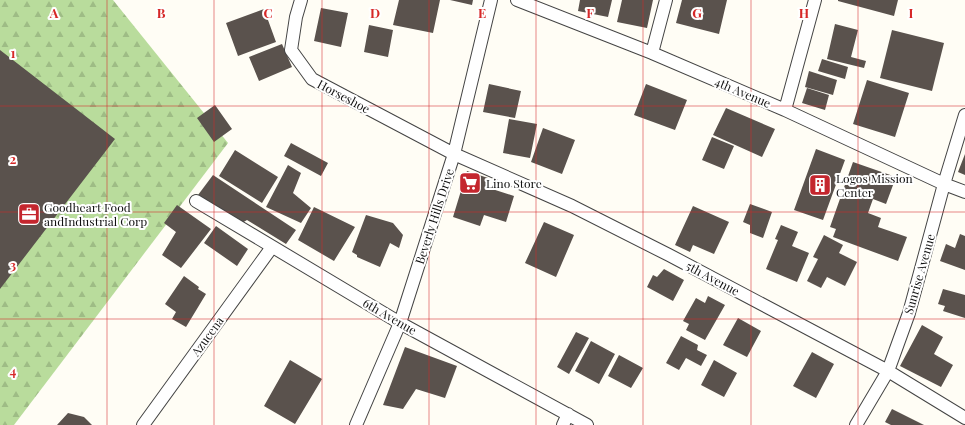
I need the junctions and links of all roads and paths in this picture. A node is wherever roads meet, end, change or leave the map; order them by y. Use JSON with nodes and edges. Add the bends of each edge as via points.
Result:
{"nodes":[{"id":1,"x":301,"y":0,"type":"edge"},
{"id":2,"x":492,"y":0,"type":"edge"},
{"id":3,"x":517,"y":0,"type":"edge"},
{"id":4,"x":666,"y":0,"type":"edge"},
{"id":5,"x":815,"y":0,"type":"edge"},
{"id":6,"x":652,"y":53,"type":"junction"},
{"id":7,"x":785,"y":110,"type":"junction"},
{"id":8,"x":965,"y":115,"type":"edge"},
{"id":9,"x":454,"y":154,"type":"junction"},
{"id":10,"x":944,"y":184,"type":"junction"},
{"id":11,"x":965,"y":192,"type":"edge"},
{"id":12,"x":196,"y":201,"type":"dead end"},
{"id":13,"x":272,"y":247,"type":"junction"},
{"id":14,"x":400,"y":323,"type":"junction"},
{"id":15,"x":888,"y":371,"type":"junction"},
{"id":16,"x":965,"y":418,"type":"edge"},
{"id":17,"x":565,"y":419,"type":"edge"},
{"id":18,"x":143,"y":425,"type":"edge"},
{"id":19,"x":356,"y":425,"type":"edge"},
{"id":20,"x":587,"y":425,"type":"edge"},
{"id":21,"x":856,"y":425,"type":"edge"}],
"edges":[{"from":1,"to":9,"type":"street","name":"Horseshoe","via":[[291,50],[312,79]]},
{"from":2,"to":9,"type":"street","name":"Beverly Hills Drive"},
{"from":3,"to":6,"type":"street","name":"4th Avenue"},
{"from":4,"to":6,"type":"street"},
{"from":5,"to":7,"type":"street"},
{"from":6,"to":7,"type":"street","name":"4th Avenue"},
{"from":7,"to":10,"type":"street","name":"4th Avenue"},
{"from":8,"to":10,"type":"street","name":"Sunrise Avenue"},
{"from":9,"to":14,"type":"street","name":"Beverly Hills Drive"},
{"from":9,"to":15,"type":"street","name":"5th Avenue","via":[[572,206]]},
{"from":10,"to":11,"type":"street","name":"4th Avenue"},
{"from":10,"to":15,"type":"street","name":"Sunrise Avenue","via":[[909,313]]},
{"from":12,"to":13,"type":"street","name":"6th Avenue"},
{"from":13,"to":14,"type":"street","name":"6th Avenue"},
{"from":13,"to":18,"type":"street","name":"Azucena"},
{"from":14,"to":17,"type":"street","name":"6th Avenue"},
{"from":14,"to":19,"type":"street","name":"Beverly Hills Drive"},
{"from":15,"to":16,"type":"street","name":"5th Avenue"},
{"from":15,"to":21,"type":"street","name":"Sunrise Avenue"},
{"from":17,"to":20,"type":"street","name":"6th Avenue"}]}
